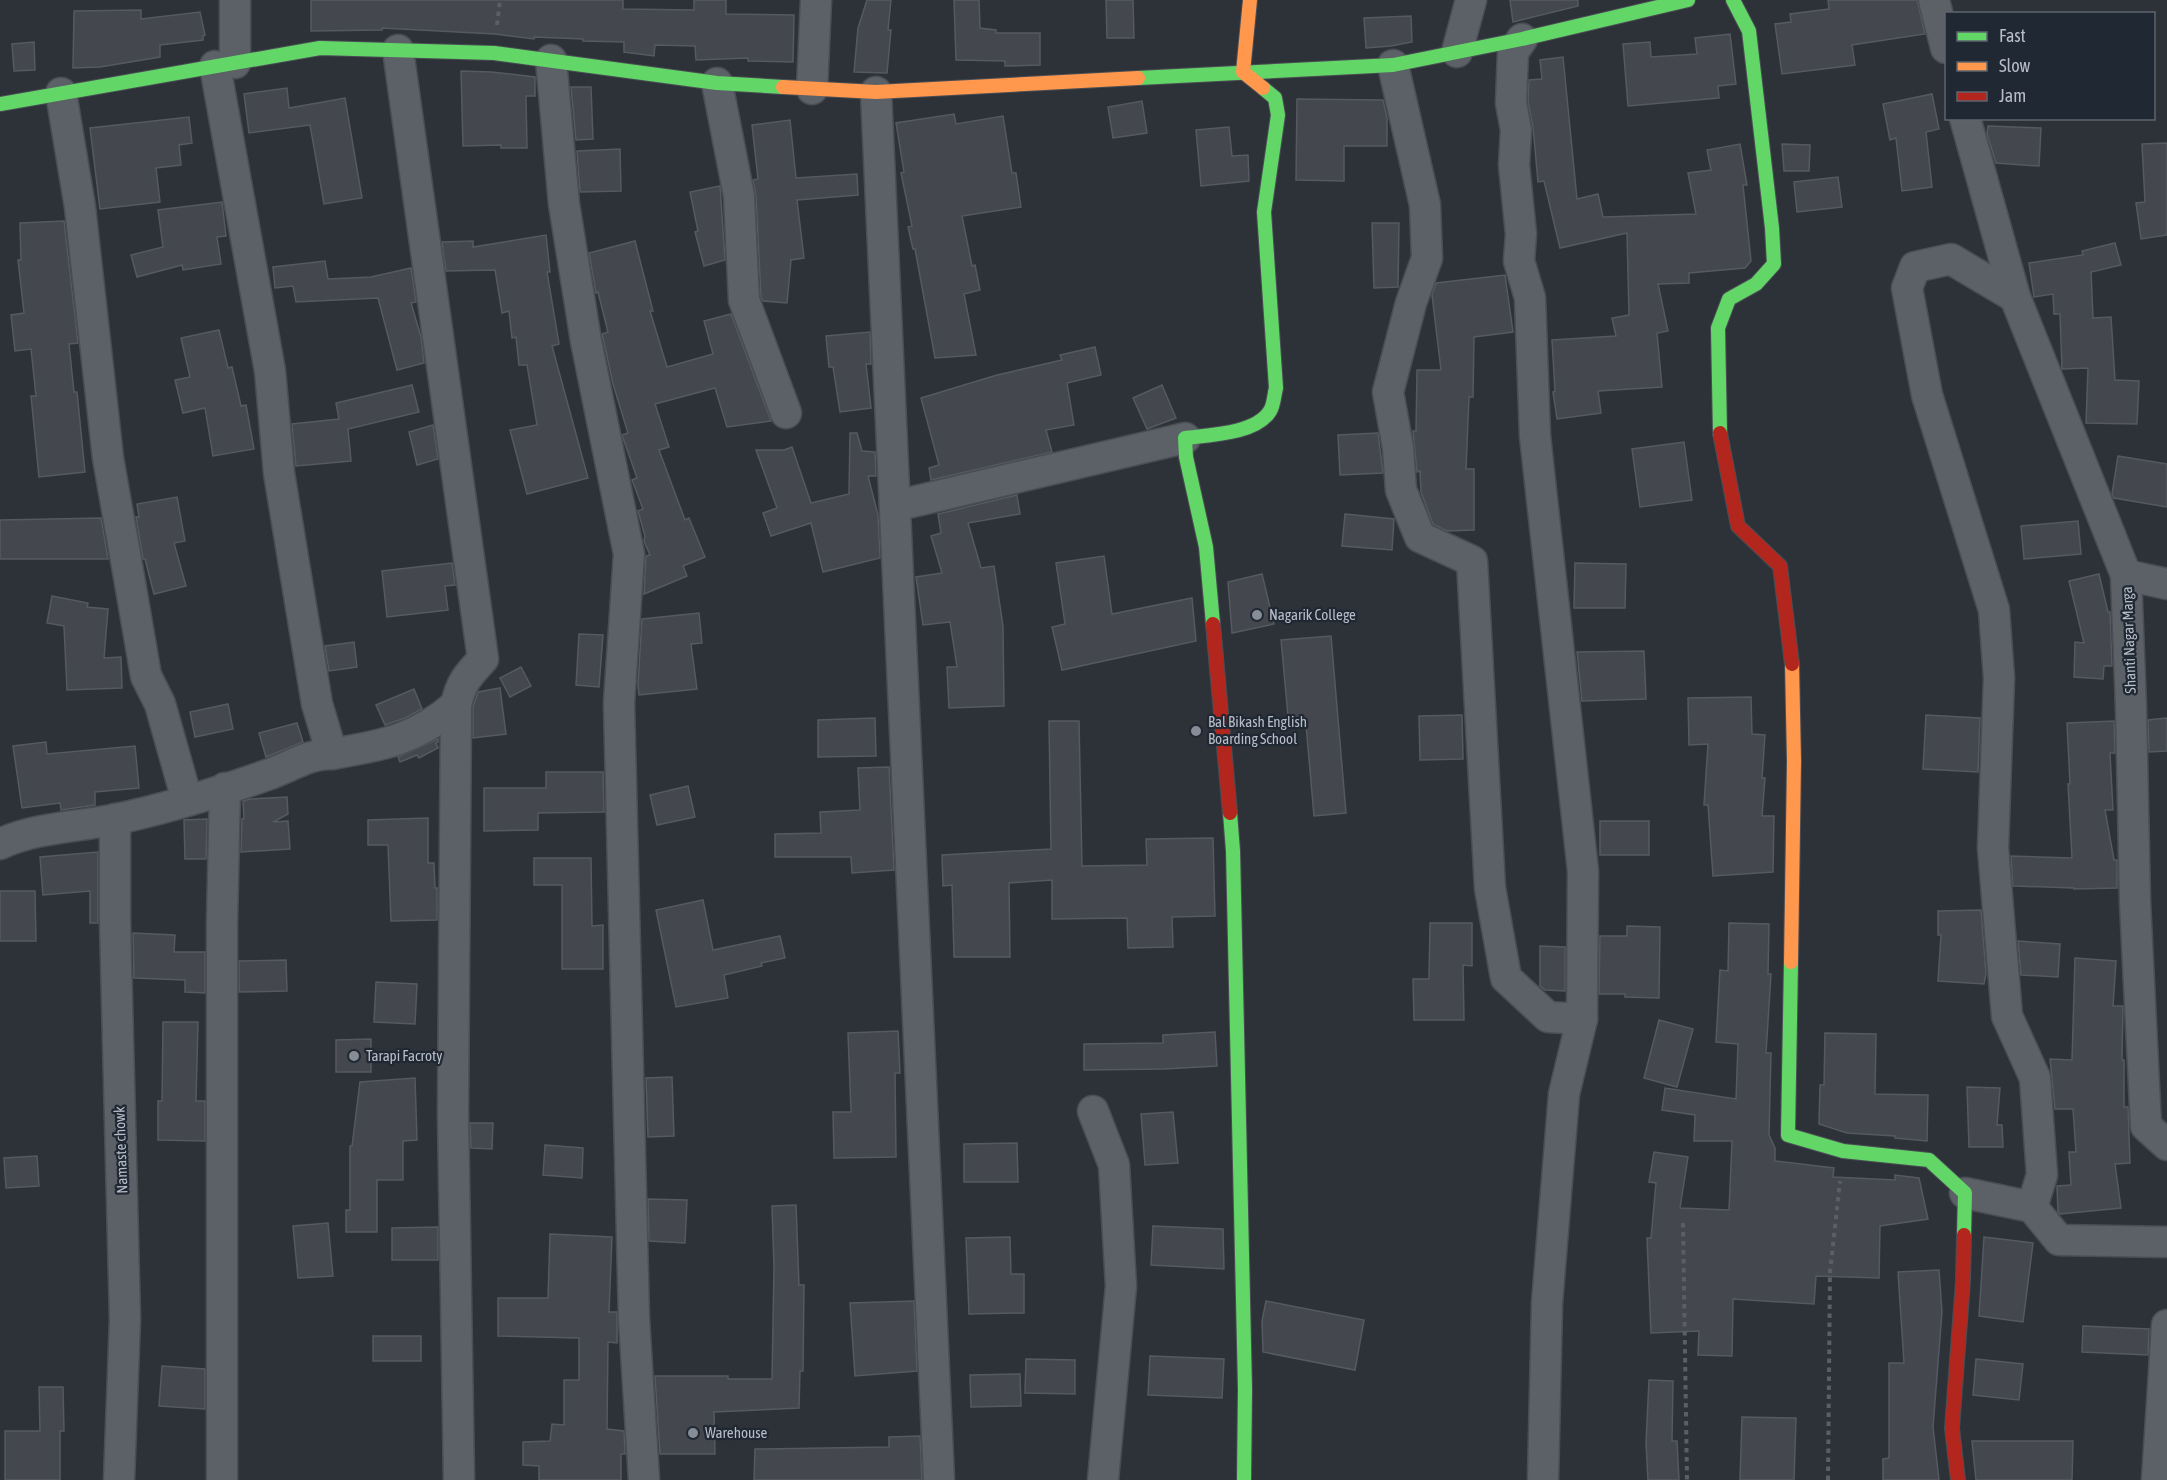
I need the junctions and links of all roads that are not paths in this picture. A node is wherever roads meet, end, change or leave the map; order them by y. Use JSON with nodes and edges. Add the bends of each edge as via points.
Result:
{"nodes":[{"id":1,"x":235,"y":0,"type":"edge"},
{"id":2,"x":816,"y":0,"type":"edge"},
{"id":3,"x":1250,"y":0,"type":"edge"},
{"id":4,"x":1471,"y":0,"type":"edge"},
{"id":5,"x":1688,"y":0,"type":"edge"},
{"id":6,"x":1733,"y":0,"type":"edge"},
{"id":7,"x":1934,"y":0,"type":"edge"},
{"id":8,"x":1522,"y":39,"type":"junction"},
{"id":9,"x":1945,"y":41,"type":"edge"},
{"id":10,"x":398,"y":50,"type":"junction"},
{"id":11,"x":1457,"y":52,"type":"junction"},
{"id":12,"x":551,"y":60,"type":"junction"},
{"id":13,"x":225,"y":64,"type":"junction"},
{"id":14,"x":1393,"y":65,"type":"junction"},
{"id":15,"x":1242,"y":72,"type":"junction"},
{"id":16,"x":717,"y":83,"type":"junction"},
{"id":17,"x":812,"y":88,"type":"junction"},
{"id":18,"x":876,"y":92,"type":"junction"},
{"id":19,"x":61,"y":93,"type":"junction"},
{"id":20,"x":0,"y":104,"type":"edge"},
{"id":21,"x":1966,"y":120,"type":"edge"},
{"id":22,"x":2015,"y":297,"type":"junction"},
{"id":23,"x":786,"y":413,"type":"dead end"},
{"id":24,"x":1185,"y":438,"type":"junction"},
{"id":25,"x":895,"y":506,"type":"junction"},
{"id":26,"x":2126,"y":575,"type":"junction"},
{"id":27,"x":2167,"y":585,"type":"edge"},
{"id":28,"x":456,"y":705,"type":"junction"},
{"id":29,"x":332,"y":754,"type":"junction"},
{"id":30,"x":225,"y":788,"type":"junction"},
{"id":31,"x":187,"y":800,"type":"junction"},
{"id":32,"x":115,"y":819,"type":"junction"},
{"id":33,"x":0,"y":844,"type":"edge"},
{"id":34,"x":1582,"y":1020,"type":"junction"},
{"id":35,"x":1093,"y":1111,"type":"dead end"},
{"id":36,"x":2167,"y":1145,"type":"edge"},
{"id":37,"x":1965,"y":1193,"type":"junction"},
{"id":38,"x":2032,"y":1207,"type":"junction"},
{"id":39,"x":2167,"y":1242,"type":"edge"},
{"id":40,"x":2167,"y":1325,"type":"edge"},
{"id":41,"x":119,"y":1480,"type":"edge"},
{"id":42,"x":222,"y":1480,"type":"edge"},
{"id":43,"x":459,"y":1480,"type":"edge"},
{"id":44,"x":644,"y":1480,"type":"edge"},
{"id":45,"x":939,"y":1480,"type":"edge"},
{"id":46,"x":1103,"y":1480,"type":"edge"},
{"id":47,"x":1244,"y":1480,"type":"edge"},
{"id":48,"x":1543,"y":1480,"type":"edge"},
{"id":49,"x":1958,"y":1480,"type":"edge"},
{"id":50,"x":2157,"y":1480,"type":"edge"}],
"edges":[{"from":1,"to":13,"type":"street"},
{"from":2,"to":17,"type":"street"},
{"from":3,"to":15,"type":"street"},
{"from":4,"to":11,"type":"street"},
{"from":5,"to":8,"type":"street"},
{"from":6,"to":37,"type":"street","via":[[1749,31],[1774,264],[1756,284],[1729,299],[1718,328],[1720,436],[1738,526],[1780,566],[1793,672],[1788,1136],[1843,1151],[1929,1160]]},
{"from":7,"to":9,"type":"street"},
{"from":8,"to":11,"type":"street"},
{"from":8,"to":34,"type":"street","via":[[1513,52],[1510,103],[1516,130],[1519,261],[1530,298],[1535,436],[1583,871]]},
{"from":10,"to":12,"type":"street","via":[[494,53]]},
{"from":10,"to":13,"type":"street","via":[[320,48]]},
{"from":10,"to":28,"type":"street","via":[[483,658],[466,677]]},
{"from":11,"to":14,"type":"street"},
{"from":12,"to":16,"type":"street"},
{"from":12,"to":44,"type":"street","via":[[564,204],[586,341],[629,554],[619,703],[634,1319]]},
{"from":13,"to":19,"type":"street"},
{"from":13,"to":29,"type":"street","via":[[270,371],[279,473],[317,704]]},
{"from":14,"to":15,"type":"street"},
{"from":14,"to":34,"type":"street","via":[[1425,205],[1427,258],[1388,392],[1401,490],[1420,537],[1472,561],[1490,888],[1506,978],[1548,1017]]},
{"from":15,"to":18,"type":"street"},
{"from":15,"to":24,"type":"street","via":[[1275,98],[1278,115],[1264,212],[1276,388],[1270,411],[1260,421],[1229,432]]},
{"from":16,"to":17,"type":"street"},
{"from":16,"to":23,"type":"street","via":[[740,195],[744,300]]},
{"from":17,"to":18,"type":"street"},
{"from":18,"to":25,"type":"street"},
{"from":19,"to":20,"type":"street"},
{"from":19,"to":31,"type":"street","via":[[80,207],[108,458],[146,676],[160,704]]},
{"from":21,"to":22,"type":"street","name":"Shanti Nagar Marga"},
{"from":22,"to":26,"type":"street","name":"Shanti Nagar Marga"},
{"from":22,"to":38,"type":"street","via":[[1950,259],[1915,267],[1907,288],[1927,395],[1994,610],[1999,678],[1993,848],[2007,1016],[2035,1078],[2042,1175]]},
{"from":24,"to":25,"type":"street"},
{"from":24,"to":47,"type":"street","via":[[1206,547],[1233,851]]},
{"from":25,"to":45,"type":"street"},
{"from":26,"to":27,"type":"street"},
{"from":26,"to":36,"type":"street","name":"Shanti Nagar Marga","via":[[2146,1126]]},
{"from":28,"to":29,"type":"street","via":[[409,737]]},
{"from":28,"to":43,"type":"street","via":[[453,1114]]},
{"from":29,"to":30,"type":"street","via":[[322,753]]},
{"from":30,"to":31,"type":"street"},
{"from":30,"to":42,"type":"street"},
{"from":31,"to":32,"type":"street"},
{"from":32,"to":33,"type":"street","via":[[15,836]]},
{"from":32,"to":41,"type":"street","name":"Namaste chowk","via":[[125,1319]]},
{"from":34,"to":48,"type":"street","via":[[1564,1094],[1547,1303]]},
{"from":35,"to":46,"type":"street","via":[[1114,1165],[1121,1286]]},
{"from":37,"to":38,"type":"street"},
{"from":37,"to":49,"type":"street","via":[[1952,1428]]},
{"from":38,"to":39,"type":"street","via":[[2059,1240]]},
{"from":40,"to":50,"type":"street"}]}
